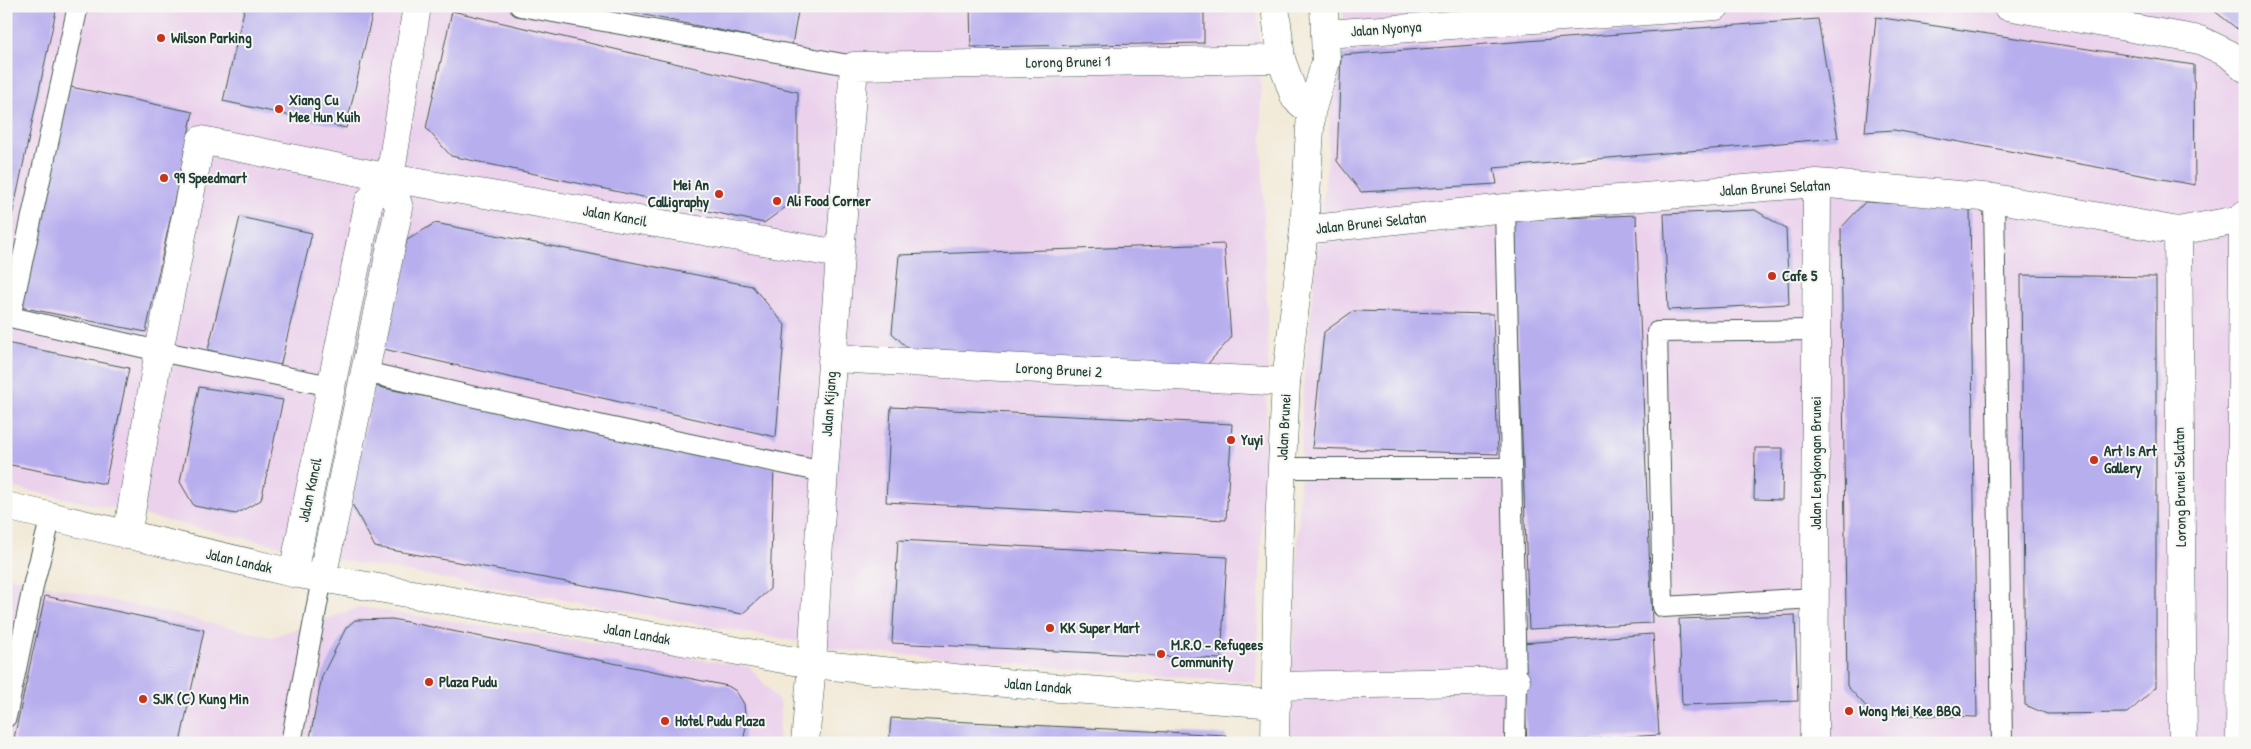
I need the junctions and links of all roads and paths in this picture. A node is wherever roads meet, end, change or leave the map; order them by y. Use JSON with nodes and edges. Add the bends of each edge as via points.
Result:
{"nodes":[{"id":1,"x":78,"y":6,"type":"edge"},
{"id":2,"x":417,"y":6,"type":"edge"},
{"id":3,"x":520,"y":6,"type":"edge"},
{"id":4,"x":1275,"y":6,"type":"edge"},
{"id":5,"x":1324,"y":6,"type":"edge"},
{"id":6,"x":1716,"y":6,"type":"edge"},
{"id":7,"x":2008,"y":6,"type":"edge"},
{"id":8,"x":1326,"y":34,"type":"junction"},
{"id":9,"x":1281,"y":59,"type":"junction"},
{"id":10,"x":854,"y":66,"type":"junction"},
{"id":11,"x":2245,"y":68,"type":"edge"},
{"id":12,"x":1311,"y":112,"type":"junction"},
{"id":13,"x":390,"y":178,"type":"junction"},
{"id":14,"x":1817,"y":183,"type":"junction"},
{"id":15,"x":1994,"y":198,"type":"junction"},
{"id":16,"x":1505,"y":208,"type":"junction"},
{"id":17,"x":2244,"y":216,"type":"edge"},
{"id":18,"x":1304,"y":230,"type":"junction"},
{"id":19,"x":2178,"y":230,"type":"junction"},
{"id":20,"x":840,"y":254,"type":"junction"},
{"id":21,"x":8,"y":317,"type":"edge"},
{"id":22,"x":1816,"y":330,"type":"junction"},
{"id":23,"x":159,"y":351,"type":"junction"},
{"id":24,"x":832,"y":358,"type":"junction"},
{"id":25,"x":365,"y":372,"type":"junction"},
{"id":26,"x":1286,"y":382,"type":"junction"},
{"id":27,"x":331,"y":386,"type":"junction"},
{"id":28,"x":1282,"y":468,"type":"junction"},
{"id":29,"x":1511,"y":468,"type":"junction"},
{"id":30,"x":824,"y":472,"type":"junction"},
{"id":31,"x":6,"y":506,"type":"edge"},
{"id":32,"x":51,"y":517,"type":"junction"},
{"id":33,"x":127,"y":535,"type":"junction"},
{"id":34,"x":293,"y":573,"type":"junction"},
{"id":35,"x":322,"y":578,"type":"junction"},
{"id":36,"x":1815,"y":598,"type":"junction"},
{"id":37,"x":812,"y":664,"type":"junction"},
{"id":38,"x":1516,"y":681,"type":"junction"},
{"id":39,"x":1277,"y":695,"type":"junction"},
{"id":40,"x":6,"y":717,"type":"edge"},
{"id":41,"x":291,"y":743,"type":"edge"},
{"id":42,"x":805,"y":743,"type":"edge"},
{"id":43,"x":1275,"y":743,"type":"edge"},
{"id":44,"x":1515,"y":743,"type":"edge"},
{"id":45,"x":1814,"y":743,"type":"edge"},
{"id":46,"x":2002,"y":743,"type":"edge"},
{"id":47,"x":2182,"y":743,"type":"edge"},
{"id":48,"x":2240,"y":743,"type":"edge"}],
"edges":[{"from":1,"to":21,"type":"lane"},
{"from":2,"to":13,"type":"street","name":"Jalan Kancil"},
{"from":3,"to":10,"type":"lane"},
{"from":4,"to":9,"type":"street"},
{"from":5,"to":8,"type":"street","name":"Jalan Brunei"},
{"from":6,"to":8,"type":"street","name":"Jalan Nyonya"},
{"from":7,"to":11,"type":"street","via":[[2200,40],[2229,54]]},
{"from":8,"to":12,"type":"street","name":"Jalan Brunei","via":[[1326,61]]},
{"from":9,"to":10,"type":"street","name":"Lorong Brunei 1"},
{"from":9,"to":12,"type":"street","via":[[1295,98]]},
{"from":10,"to":20,"type":"street","name":"Jalan Kijang"},
{"from":12,"to":18,"type":"street","name":"Jalan Brunei"},
{"from":13,"to":20,"type":"street","name":"Jalan Kancil"},
{"from":13,"to":23,"type":"street","via":[[201,140]]},
{"from":13,"to":25,"type":"street","name":"Jalan Kancil","via":[[399,208]]},
{"from":13,"to":27,"type":"street","name":"Jalan Kancil","via":[[370,201]]},
{"from":14,"to":15,"type":"street","name":"Jalan Brunei Selatan"},
{"from":14,"to":16,"type":"street","name":"Jalan Brunei Selatan"},
{"from":14,"to":22,"type":"street","name":"Jalan Lengkongan Brunei"},
{"from":15,"to":19,"type":"street","name":"Jalan Brunei Selatan"},
{"from":15,"to":46,"type":"lane"},
{"from":16,"to":18,"type":"street","name":"Jalan Brunei Selatan"},
{"from":16,"to":29,"type":"lane"},
{"from":17,"to":19,"type":"street","name":"Jalan Brunei Selatan"},
{"from":17,"to":48,"type":"street"},
{"from":18,"to":26,"type":"street","name":"Jalan Brunei"},
{"from":19,"to":47,"type":"street","name":"Lorong Brunei Selatan"},
{"from":20,"to":24,"type":"street","name":"Jalan Kijang"},
{"from":21,"to":23,"type":"lane"},
{"from":22,"to":36,"type":"street","name":"Jalan Lengkongan Brunei"},
{"from":22,"to":36,"type":"lane","via":[[1657,332],[1663,607]]},
{"from":23,"to":27,"type":"lane"},
{"from":23,"to":33,"type":"street"},
{"from":24,"to":26,"type":"street","name":"Lorong Brunei 2"},
{"from":24,"to":30,"type":"street","name":"Jalan Kijang"},
{"from":25,"to":30,"type":"lane"},
{"from":25,"to":35,"type":"street","name":"Jalan Kancil"},
{"from":26,"to":28,"type":"street","name":"Jalan Brunei"},
{"from":27,"to":34,"type":"street","name":"Jalan Kancil"},
{"from":28,"to":29,"type":"lane"},
{"from":28,"to":39,"type":"street","name":"Jalan Brunei"},
{"from":29,"to":38,"type":"lane"},
{"from":30,"to":37,"type":"street","name":"Jalan Kijang"},
{"from":31,"to":32,"type":"street","name":"Jalan Landak"},
{"from":32,"to":33,"type":"street","name":"Jalan Landak"},
{"from":32,"to":40,"type":"lane"},
{"from":33,"to":34,"type":"street","name":"Jalan Landak"},
{"from":34,"to":35,"type":"street","name":"Jalan Landak"},
{"from":35,"to":37,"type":"street","name":"Jalan Landak"},
{"from":35,"to":41,"type":"lane"},
{"from":36,"to":45,"type":"street","name":"Jalan Lengkongan Brunei"},
{"from":37,"to":39,"type":"street","name":"Jalan Landak","via":[[1046,687]]},
{"from":37,"to":42,"type":"street","name":"Jalan Kijang"},
{"from":38,"to":39,"type":"street","name":"Jalan Landak"},
{"from":38,"to":44,"type":"lane"},
{"from":39,"to":43,"type":"street","name":"Jalan Brunei"}]}
